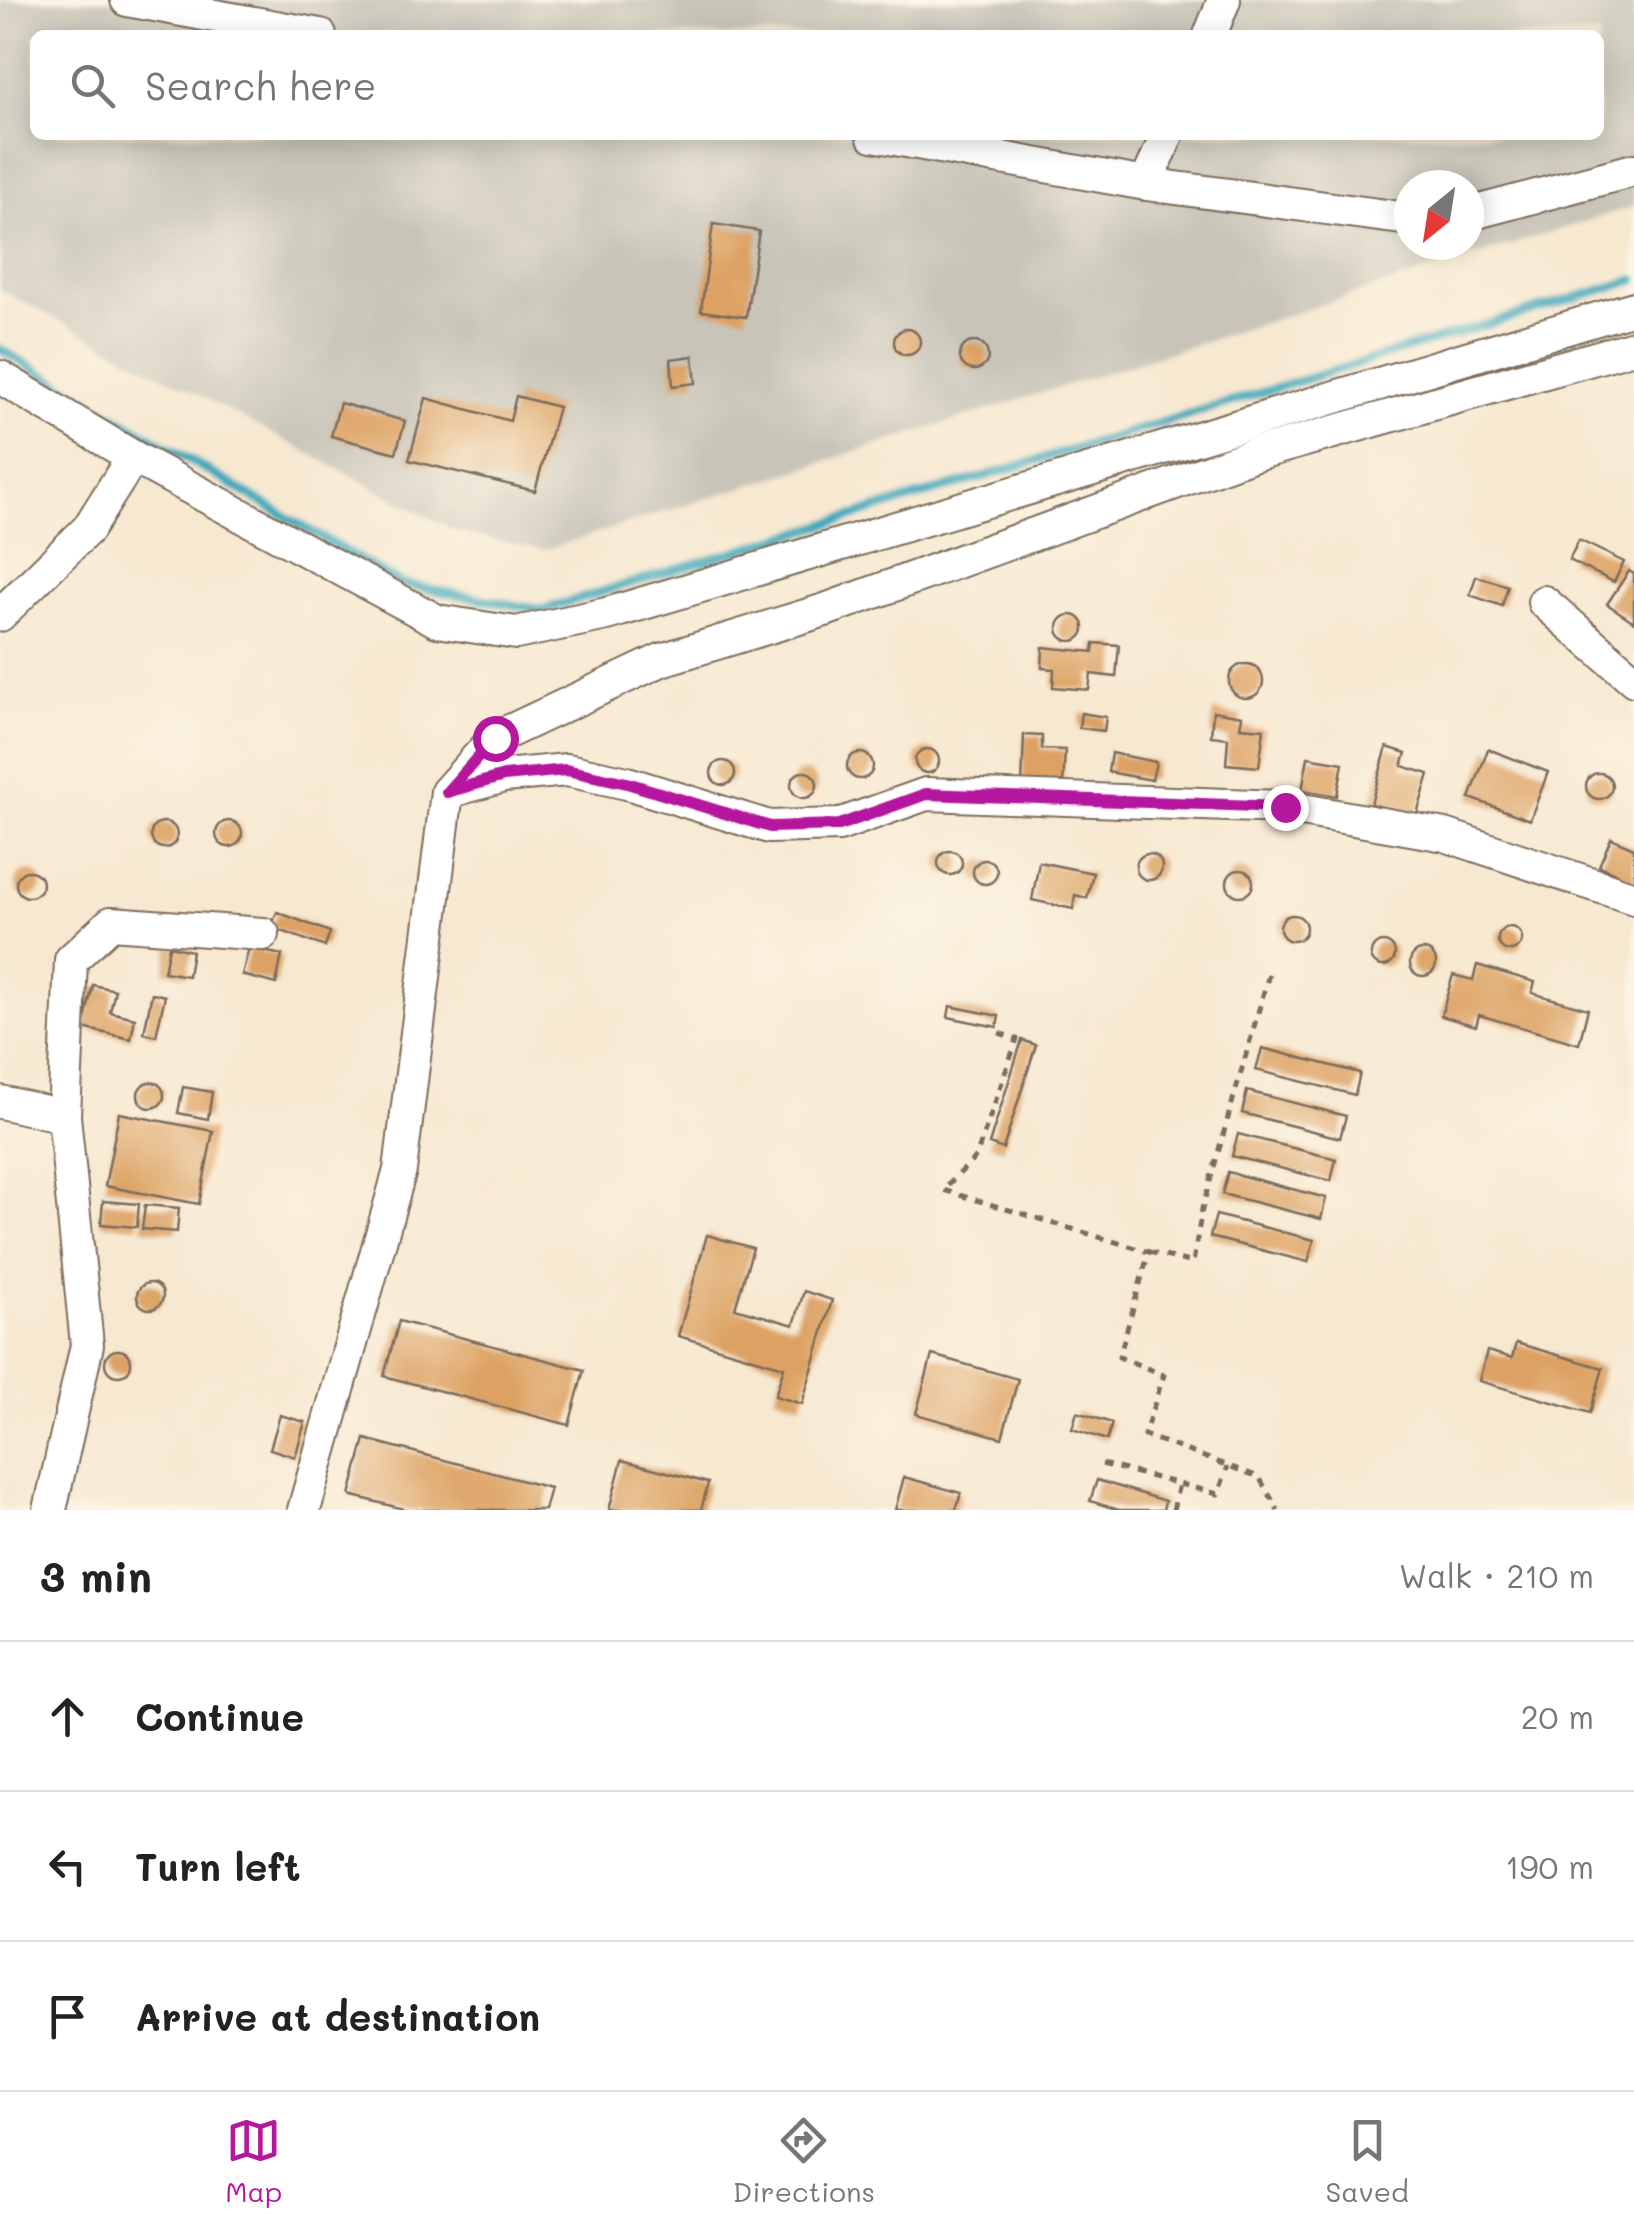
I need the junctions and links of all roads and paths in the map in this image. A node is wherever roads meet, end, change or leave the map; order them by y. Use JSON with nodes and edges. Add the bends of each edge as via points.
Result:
{"nodes":[{"id":1,"x":127,"y":0,"type":"edge"},
{"id":2,"x":1224,"y":0,"type":"edge"},
{"id":3,"x":292,"y":30,"type":"edge"},
{"id":4,"x":1212,"y":30,"type":"edge"},
{"id":5,"x":901,"y":140,"type":"edge"},
{"id":6,"x":1165,"y":140,"type":"edge"},
{"id":7,"x":1634,"y":170,"type":"edge"},
{"id":8,"x":1146,"y":184,"type":"junction"},
{"id":9,"x":1484,"y":210,"type":"edge"},
{"id":10,"x":1394,"y":216,"type":"edge"},
{"id":11,"x":1634,"y":308,"type":"edge"},
{"id":12,"x":1634,"y":347,"type":"edge"},
{"id":13,"x":0,"y":377,"type":"edge"},
{"id":14,"x":134,"y":457,"type":"junction"},
{"id":15,"x":1544,"y":602,"type":"dead end"},
{"id":16,"x":0,"y":615,"type":"edge"},
{"id":17,"x":1634,"y":680,"type":"edge"},
{"id":18,"x":447,"y":792,"type":"junction"},
{"id":19,"x":1634,"y":898,"type":"edge"},
{"id":20,"x":263,"y":934,"type":"dead end"},
{"id":21,"x":1269,"y":974,"type":"dead end"},
{"id":22,"x":999,"y":1033,"type":"dead end"},
{"id":23,"x":0,"y":1102,"type":"edge"},
{"id":24,"x":64,"y":1116,"type":"junction"},
{"id":25,"x":1149,"y":1252,"type":"junction"},
{"id":26,"x":1102,"y":1464,"type":"dead end"},
{"id":27,"x":1228,"y":1466,"type":"junction"},
{"id":28,"x":1179,"y":1484,"type":"junction"},
{"id":29,"x":50,"y":1510,"type":"edge"},
{"id":30,"x":304,"y":1510,"type":"edge"},
{"id":31,"x":1173,"y":1510,"type":"edge"},
{"id":32,"x":1278,"y":1510,"type":"edge"}],
"edges":[{"from":1,"to":3,"type":"street"},
{"from":2,"to":4,"type":"street"},
{"from":5,"to":8,"type":"street"},
{"from":6,"to":8,"type":"street"},
{"from":7,"to":9,"type":"street"},
{"from":8,"to":10,"type":"street"},
{"from":11,"to":14,"type":"street","via":[[607,614],[516,634],[437,621]]},
{"from":12,"to":18,"type":"street","via":[[1252,455],[825,610],[661,660],[495,738]]},
{"from":13,"to":14,"type":"street"},
{"from":14,"to":16,"type":"street","via":[[88,529]]},
{"from":15,"to":17,"type":"street"},
{"from":18,"to":19,"type":"street","via":[[504,776],[566,770],[770,827],[839,825],[926,794],[1285,807],[1444,835]]},
{"from":18,"to":30,"type":"street","via":[[400,1170]]},
{"from":20,"to":24,"type":"street","via":[[112,923],[71,960]]},
{"from":21,"to":25,"type":"path","via":[[1202,1208],[1193,1263]]},
{"from":22,"to":25,"type":"path","via":[[1017,1039],[976,1157],[943,1190]]},
{"from":23,"to":24,"type":"street"},
{"from":24,"to":29,"type":"street","via":[[87,1345]]},
{"from":25,"to":27,"type":"path","via":[[1119,1357],[1164,1375],[1144,1434]]},
{"from":26,"to":28,"type":"path"},
{"from":27,"to":28,"type":"path","via":[[1218,1494]]},
{"from":27,"to":32,"type":"path","via":[[1259,1477]]},
{"from":28,"to":31,"type":"path"}]}
